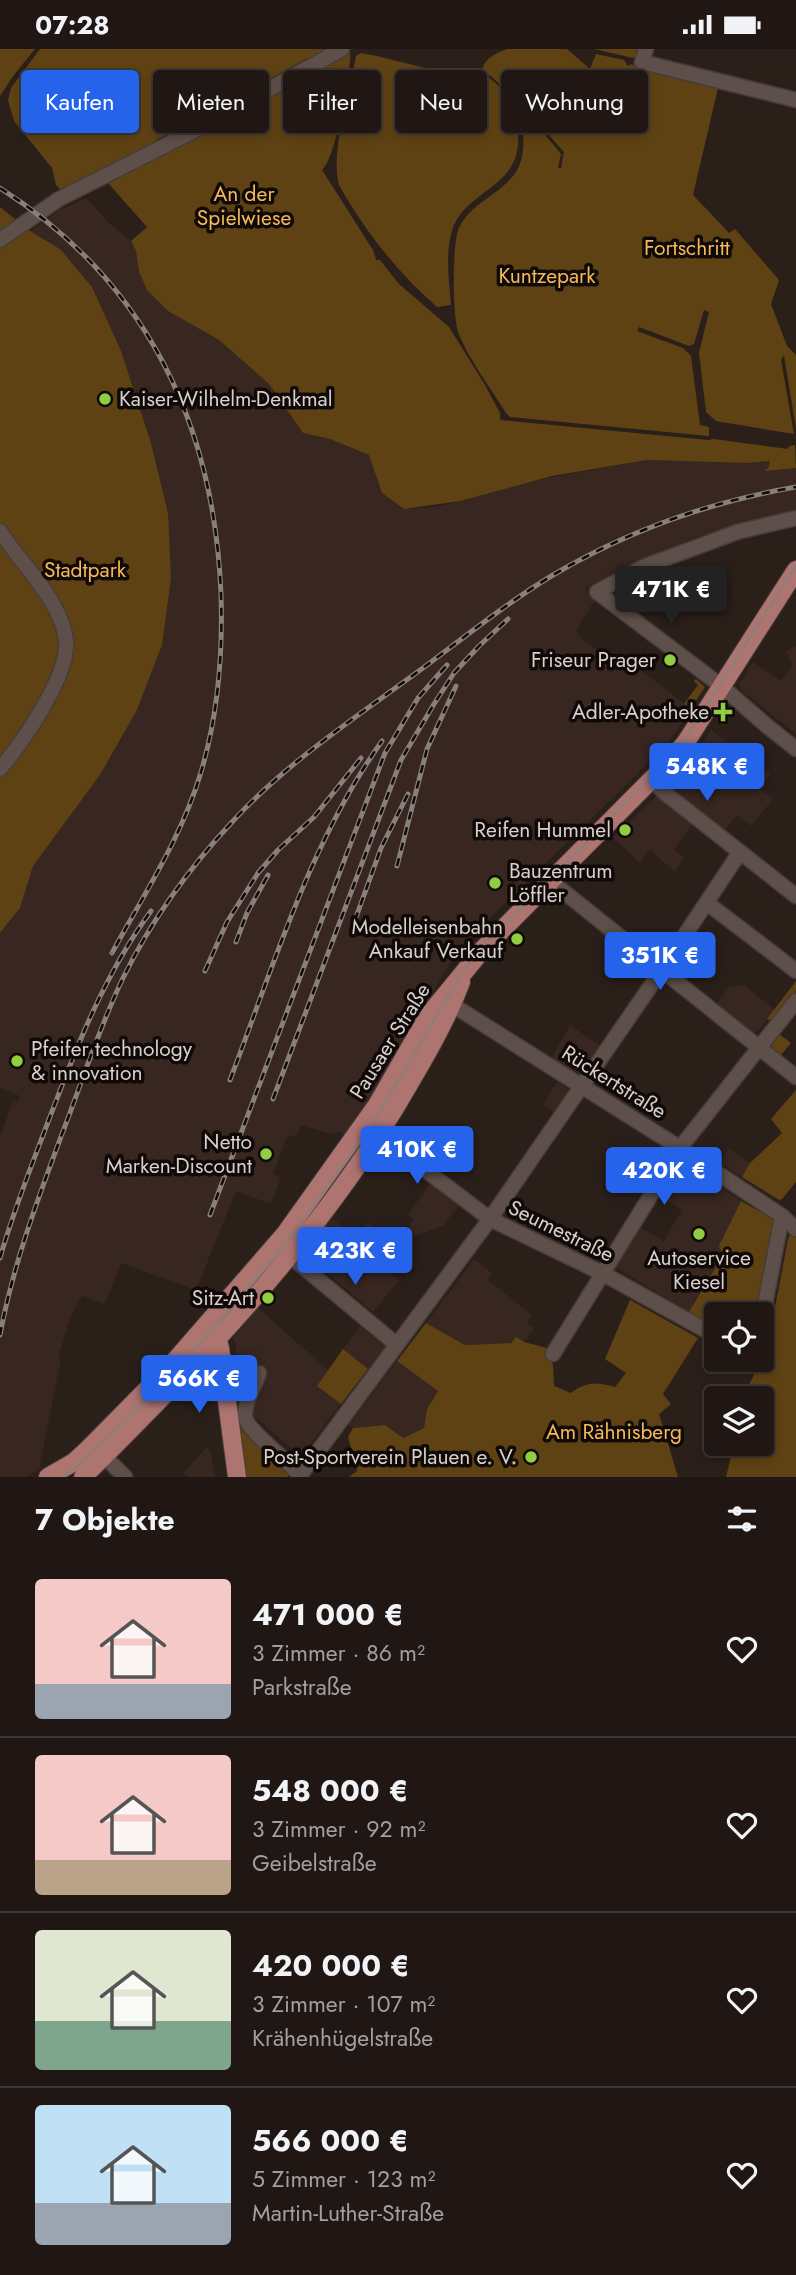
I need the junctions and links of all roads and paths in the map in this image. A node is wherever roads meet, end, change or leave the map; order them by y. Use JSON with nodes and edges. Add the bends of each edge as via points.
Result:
{"nodes":[{"id":1,"x":342,"y":49,"type":"edge"},
{"id":2,"x":644,"y":55,"type":"edge"},
{"id":3,"x":796,"y":100,"type":"edge"},
{"id":4,"x":0,"y":240,"type":"edge"},
{"id":5,"x":796,"y":518,"type":"edge"},
{"id":6,"x":0,"y":531,"type":"edge"},
{"id":7,"x":796,"y":570,"type":"edge"},
{"id":8,"x":722,"y":686,"type":"junction"},
{"id":9,"x":796,"y":749,"type":"edge"},
{"id":10,"x":0,"y":769,"type":"edge"},
{"id":11,"x":651,"y":779,"type":"junction"},
{"id":12,"x":740,"y":852,"type":"junction"},
{"id":13,"x":549,"y":880,"type":"junction"},
{"id":14,"x":796,"y":896,"type":"edge"},
{"id":15,"x":706,"y":903,"type":"junction"},
{"id":16,"x":662,"y":971,"type":"junction"},
{"id":17,"x":796,"y":971,"type":"edge"},
{"id":18,"x":796,"y":1001,"type":"edge"},
{"id":19,"x":447,"y":1002,"type":"junction"},
{"id":20,"x":759,"y":1048,"type":"junction"},
{"id":21,"x":796,"y":1077,"type":"edge"},
{"id":22,"x":582,"y":1087,"type":"junction"},
{"id":23,"x":364,"y":1124,"type":"junction"},
{"id":24,"x":379,"y":1135,"type":"junction"},
{"id":25,"x":680,"y":1149,"type":"junction"},
{"id":26,"x":782,"y":1216,"type":"junction"},
{"id":27,"x":490,"y":1219,"type":"junction"},
{"id":28,"x":796,"y":1229,"type":"edge"},
{"id":29,"x":290,"y":1256,"type":"junction"},
{"id":30,"x":602,"y":1273,"type":"junction"},
{"id":31,"x":765,"y":1302,"type":"edge"},
{"id":32,"x":704,"y":1329,"type":"edge"},
{"id":33,"x":212,"y":1337,"type":"junction"},
{"id":34,"x":397,"y":1345,"type":"junction"},
{"id":35,"x":553,"y":1354,"type":"dead end"},
{"id":36,"x":259,"y":1373,"type":"dead end"},
{"id":37,"x":184,"y":1376,"type":"junction"},
{"id":38,"x":215,"y":1392,"type":"junction"},
{"id":39,"x":104,"y":1456,"type":"junction"},
{"id":40,"x":300,"y":1476,"type":"edge"},
{"id":41,"x":48,"y":1477,"type":"edge"},
{"id":42,"x":83,"y":1477,"type":"edge"},
{"id":43,"x":125,"y":1477,"type":"edge"},
{"id":44,"x":226,"y":1477,"type":"edge"},
{"id":45,"x":237,"y":1477,"type":"edge"}],
"edges":[{"from":1,"to":4,"type":"street","via":[[68,195]]},
{"from":2,"to":3,"type":"street"},
{"from":5,"to":8,"type":"street","via":[[737,532],[643,567],[597,592]]},
{"from":6,"to":10,"type":"street","via":[[56,610],[66,643],[59,675],[19,747]]},
{"from":7,"to":8,"type":"main road","name":"Pausaer Straße"},
{"from":8,"to":9,"type":"street"},
{"from":8,"to":11,"type":"main road","name":"Pausaer Straße","via":[[686,742]]},
{"from":11,"to":12,"type":"street"},
{"from":11,"to":13,"type":"main road","name":"Pausaer Straße"},
{"from":12,"to":14,"type":"street"},
{"from":12,"to":15,"type":"street"},
{"from":13,"to":16,"type":"street"},
{"from":13,"to":19,"type":"main road","name":"Pausaer Straße","via":[[497,933]]},
{"from":15,"to":16,"type":"street"},
{"from":15,"to":17,"type":"street"},
{"from":16,"to":20,"type":"street"},
{"from":16,"to":22,"type":"street"},
{"from":18,"to":20,"type":"street"},
{"from":19,"to":22,"type":"street","name":"Rückertstraße"},
{"from":19,"to":23,"type":"main road","name":"Pausaer Straße","via":[[428,1016]]},
{"from":19,"to":24,"type":"main road","name":"Pausaer Straße","via":[[444,1024]]},
{"from":20,"to":21,"type":"street"},
{"from":20,"to":25,"type":"street"},
{"from":22,"to":25,"type":"street","name":"Rückertstraße"},
{"from":22,"to":27,"type":"street"},
{"from":23,"to":24,"type":"street","name":"Seumestraße"},
{"from":23,"to":33,"type":"main road","name":"Pausaer Straße"},
{"from":24,"to":27,"type":"street","name":"Seumestraße"},
{"from":24,"to":29,"type":"main road","name":"Pausaer Straße"},
{"from":25,"to":26,"type":"street","name":"Rückertstraße"},
{"from":25,"to":30,"type":"street"},
{"from":26,"to":28,"type":"street","name":"Rückertstraße"},
{"from":26,"to":31,"type":"street"},
{"from":27,"to":30,"type":"street","name":"Seumestraße"},
{"from":27,"to":34,"type":"street"},
{"from":29,"to":33,"type":"main road","name":"Pausaer Straße"},
{"from":29,"to":34,"type":"street"},
{"from":30,"to":32,"type":"street","name":"Seumestraße"},
{"from":30,"to":35,"type":"street"},
{"from":33,"to":37,"type":"main road","name":"Pausaer Straße"},
{"from":33,"to":38,"type":"main road"},
{"from":33,"to":41,"type":"main road","name":"Pausaer Straße","via":[[173,1363],[74,1462]]},
{"from":33,"to":45,"type":"main road"},
{"from":34,"to":40,"type":"street"},
{"from":36,"to":40,"type":"street","via":[[244,1412],[247,1424]]},
{"from":37,"to":38,"type":"main road","via":[[200,1378]]},
{"from":37,"to":39,"type":"main road","name":"Pausaer Straße"},
{"from":38,"to":44,"type":"main road"},
{"from":39,"to":42,"type":"main road","name":"Pausaer Straße"},
{"from":39,"to":43,"type":"street"}]}
